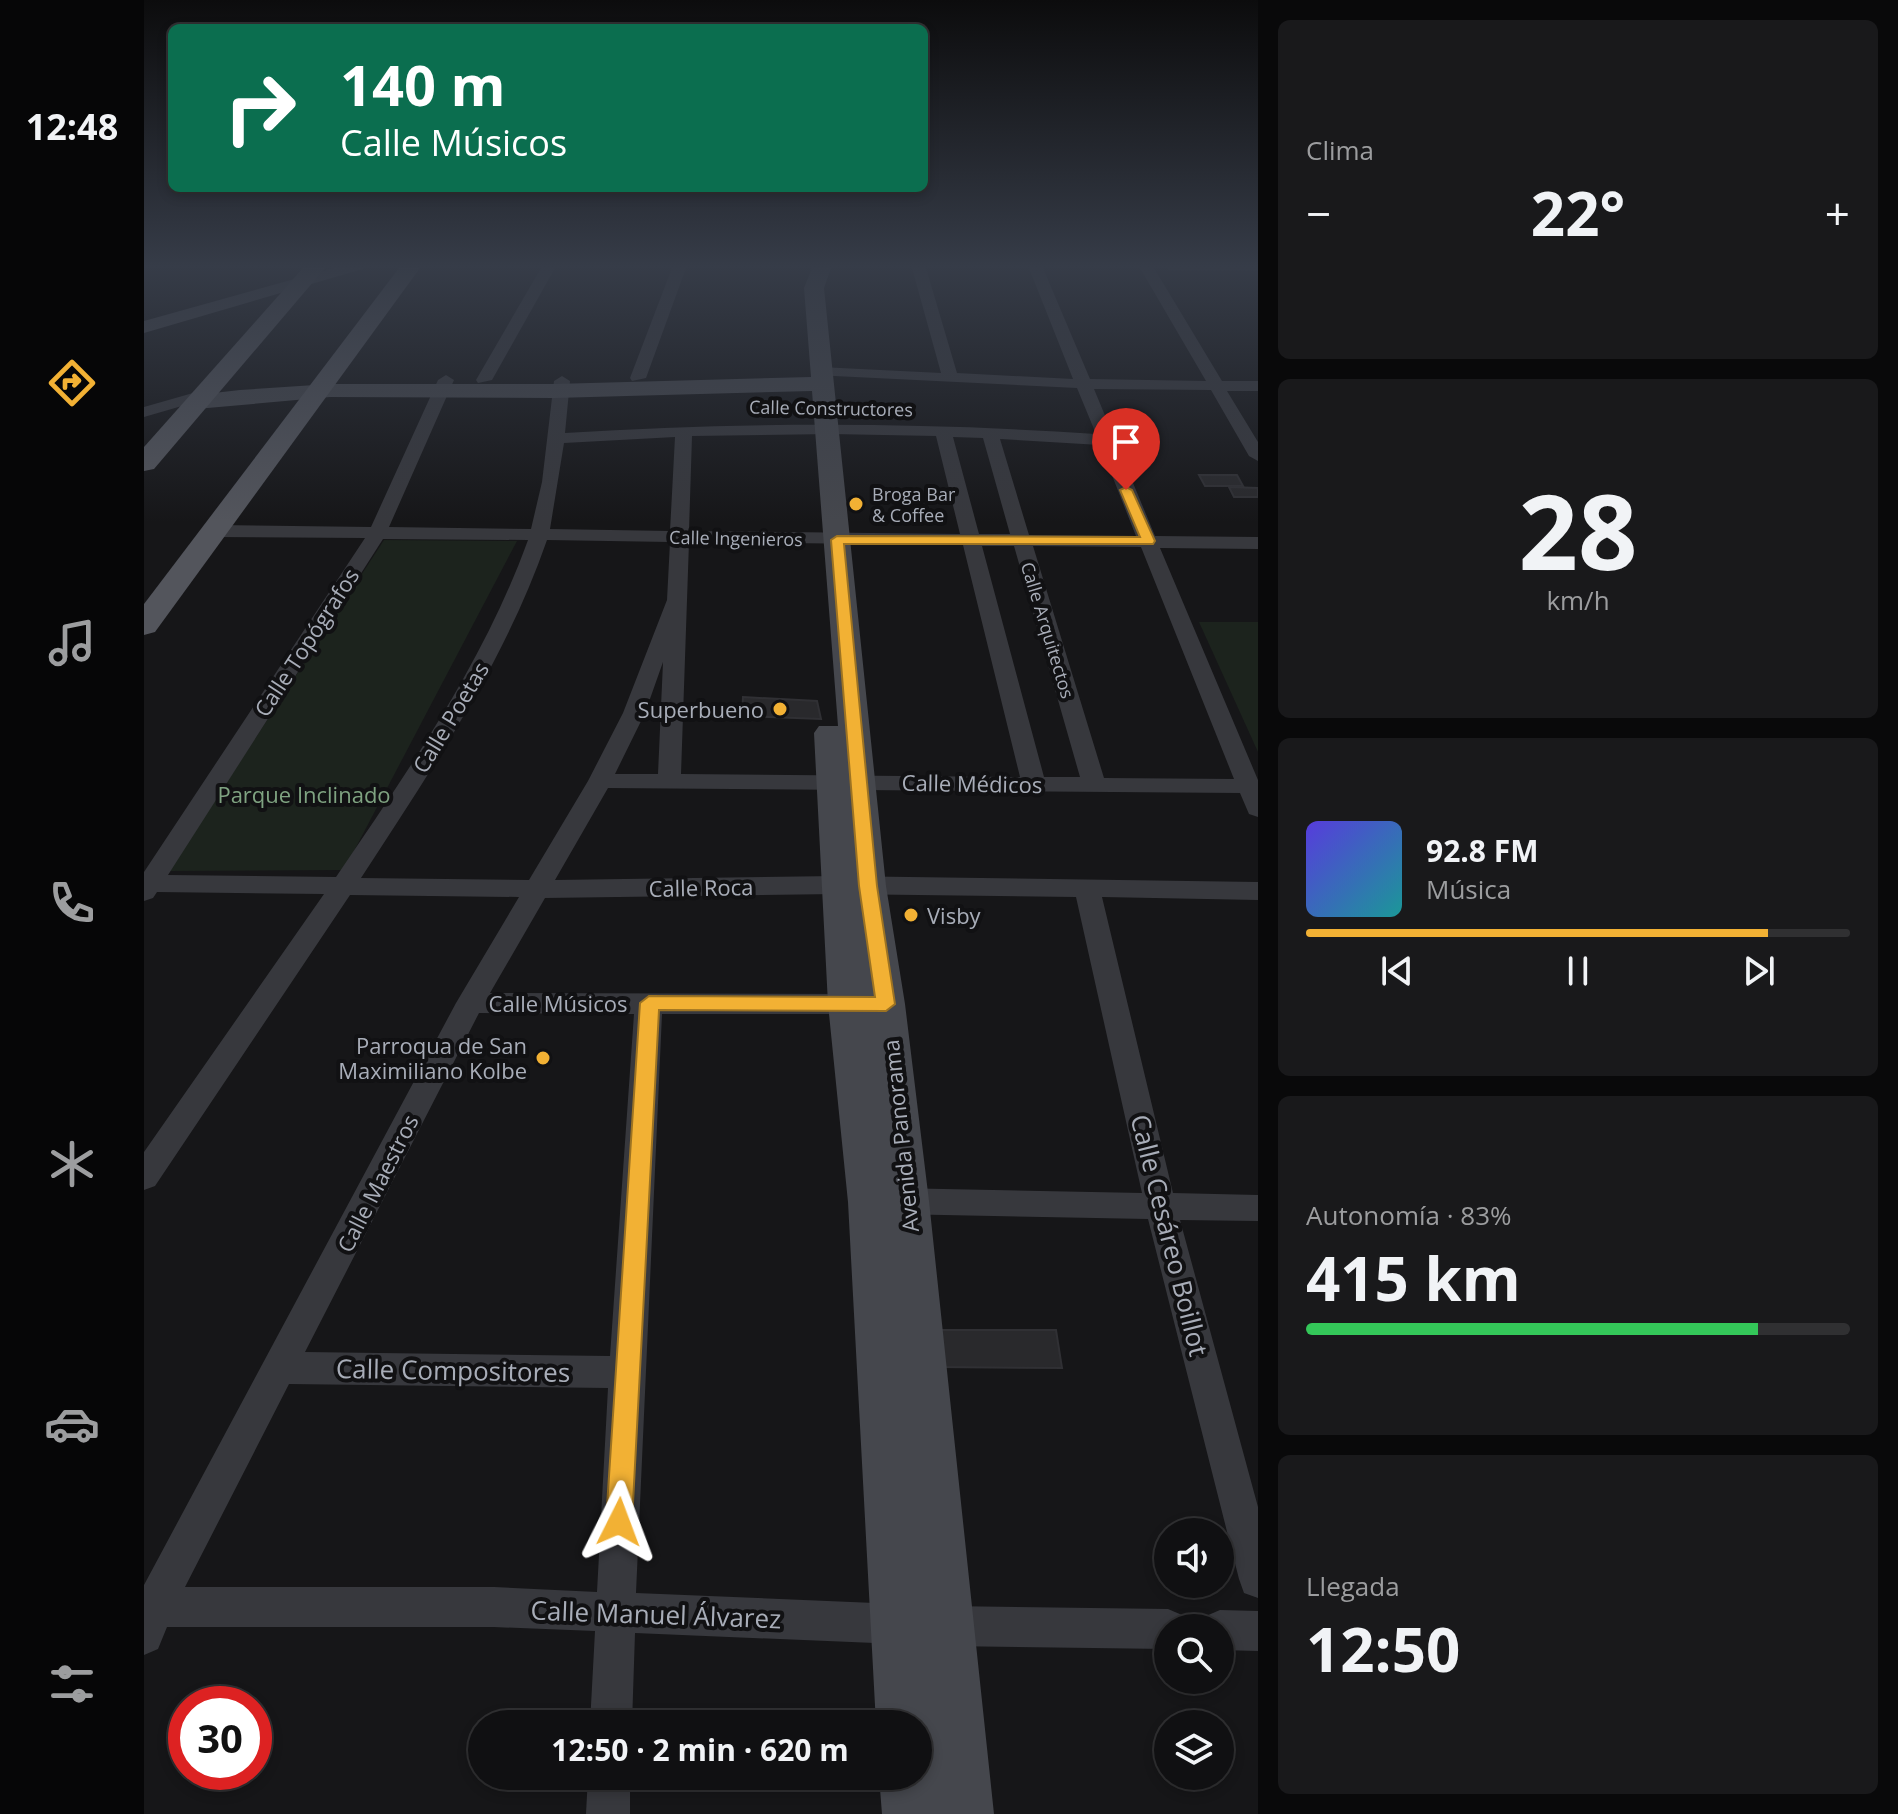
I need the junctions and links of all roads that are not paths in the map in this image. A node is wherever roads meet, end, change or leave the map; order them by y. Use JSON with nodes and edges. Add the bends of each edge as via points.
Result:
{"nodes":[{"id":1,"x":236,"y":353,"type":"edge"},
{"id":2,"x":340,"y":353,"type":"edge"},
{"id":3,"x":500,"y":353,"type":"edge"},
{"id":4,"x":647,"y":353,"type":"edge"},
{"id":5,"x":808,"y":353,"type":"edge"},
{"id":6,"x":812,"y":353,"type":"edge"},
{"id":7,"x":943,"y":353,"type":"edge"},
{"id":8,"x":1071,"y":353,"type":"edge"},
{"id":9,"x":1197,"y":353,"type":"edge"},
{"id":10,"x":950,"y":376,"type":"junction"},
{"id":11,"x":638,"y":378,"type":"junction"},
{"id":12,"x":811,"y":378,"type":"junction"},
{"id":13,"x":484,"y":380,"type":"junction"},
{"id":14,"x":313,"y":386,"type":"junction"},
{"id":15,"x":443,"y":386,"type":"junction"},
{"id":16,"x":562,"y":386,"type":"junction"},
{"id":17,"x":1085,"y":386,"type":"junction"},
{"id":18,"x":1216,"y":386,"type":"junction"},
{"id":19,"x":1258,"y":386,"type":"edge"},
{"id":20,"x":192,"y":400,"type":"junction"},
{"id":21,"x":144,"y":412,"type":"edge"},
{"id":22,"x":815,"y":428,"type":"junction"},
{"id":23,"x":684,"y":429,"type":"junction"},
{"id":24,"x":943,"y":430,"type":"junction"},
{"id":25,"x":989,"y":431,"type":"junction"},
{"id":26,"x":559,"y":438,"type":"junction"},
{"id":27,"x":1104,"y":440,"type":"junction"},
{"id":28,"x":1258,"y":456,"type":"edge"},
{"id":29,"x":144,"y":463,"type":"edge"},
{"id":30,"x":214,"y":531,"type":"junction"},
{"id":31,"x":377,"y":534,"type":"junction"},
{"id":32,"x":539,"y":537,"type":"junction"},
{"id":33,"x":682,"y":538,"type":"junction"},
{"id":34,"x":826,"y":540,"type":"junction"},
{"id":35,"x":971,"y":540,"type":"junction"},
{"id":36,"x":1020,"y":540,"type":"junction"},
{"id":37,"x":1148,"y":541,"type":"junction"},
{"id":38,"x":1258,"y":543,"type":"edge"},
{"id":39,"x":674,"y":604,"type":"junction"},
{"id":40,"x":144,"y":625,"type":"edge"},
{"id":41,"x":600,"y":781,"type":"junction"},
{"id":42,"x":669,"y":781,"type":"junction"},
{"id":43,"x":847,"y":781,"type":"junction"},
{"id":44,"x":1034,"y":784,"type":"junction"},
{"id":45,"x":1094,"y":784,"type":"junction"},
{"id":46,"x":1248,"y":786,"type":"junction"},
{"id":47,"x":1258,"y":809,"type":"edge"},
{"id":48,"x":346,"y":885,"type":"junction"},
{"id":49,"x":146,"y":886,"type":"edge"},
{"id":50,"x":852,"y":886,"type":"junction"},
{"id":51,"x":539,"y":889,"type":"junction"},
{"id":52,"x":1087,"y":890,"type":"junction"},
{"id":53,"x":1258,"y":891,"type":"edge"},
{"id":54,"x":470,"y":1003,"type":"junction"},
{"id":55,"x":649,"y":1003,"type":"junction"},
{"id":56,"x":866,"y":1004,"type":"junction"},
{"id":57,"x":144,"y":1177,"type":"edge"},
{"id":58,"x":889,"y":1202,"type":"junction"},
{"id":59,"x":1161,"y":1208,"type":"junction"},
{"id":60,"x":1258,"y":1208,"type":"edge"},
{"id":61,"x":281,"y":1368,"type":"junction"},
{"id":62,"x":626,"y":1372,"type":"junction"},
{"id":63,"x":1258,"y":1579,"type":"edge"},
{"id":64,"x":615,"y":1612,"type":"junction"},
{"id":65,"x":147,"y":1617,"type":"edge"},
{"id":66,"x":898,"y":1624,"type":"junction"},
{"id":67,"x":946,"y":1626,"type":"junction"},
{"id":68,"x":1154,"y":1629,"type":"edge"},
{"id":69,"x":1234,"y":1630,"type":"edge"},
{"id":70,"x":1258,"y":1631,"type":"edge"},
{"id":71,"x":612,"y":1710,"type":"edge"},
{"id":72,"x":904,"y":1710,"type":"edge"},
{"id":73,"x":609,"y":1790,"type":"edge"},
{"id":74,"x":910,"y":1790,"type":"edge"},
{"id":75,"x":608,"y":1814,"type":"edge"},
{"id":76,"x":912,"y":1814,"type":"edge"},
{"id":77,"x":964,"y":1814,"type":"edge"}],
"edges":[{"from":1,"to":20,"type":"main road"},
{"from":2,"to":14,"type":"main road"},
{"from":3,"to":13,"type":"street"},
{"from":4,"to":11,"type":"street"},
{"from":5,"to":12,"type":"street","name":"Avenida Panorama"},
{"from":6,"to":12,"type":"street","name":"Avenida Panorama"},
{"from":7,"to":10,"type":"street"},
{"from":8,"to":17,"type":"street"},
{"from":9,"to":18,"type":"street"},
{"from":10,"to":12,"type":"street"},
{"from":10,"to":17,"type":"street"},
{"from":11,"to":12,"type":"street"},
{"from":11,"to":16,"type":"street"},
{"from":12,"to":16,"type":"street"},
{"from":12,"to":17,"type":"street"},
{"from":12,"to":22,"type":"street","name":"Avenida Panorama"},
{"from":13,"to":15,"type":"street"},
{"from":13,"to":16,"type":"street"},
{"from":14,"to":15,"type":"street"},
{"from":14,"to":20,"type":"street"},
{"from":14,"to":30,"type":"main road"},
{"from":15,"to":16,"type":"street"},
{"from":15,"to":31,"type":"street","name":"Calle Topógrafos"},
{"from":16,"to":26,"type":"street","name":"Calle Poetas"},
{"from":17,"to":18,"type":"street"},
{"from":17,"to":27,"type":"street"},
{"from":18,"to":19,"type":"street"},
{"from":18,"to":28,"type":"street"},
{"from":20,"to":21,"type":"street"},
{"from":20,"to":29,"type":"main road"},
{"from":22,"to":23,"type":"street","name":"Calle Constructores"},
{"from":22,"to":24,"type":"street","name":"Calle Constructores"},
{"from":22,"to":34,"type":"street","name":"Avenida Panorama"},
{"from":23,"to":26,"type":"street","name":"Calle Constructores"},
{"from":23,"to":33,"type":"street","name":"Calle Maestros"},
{"from":24,"to":25,"type":"street","name":"Calle Constructores"},
{"from":24,"to":35,"type":"street"},
{"from":25,"to":27,"type":"street","name":"Calle Constructores"},
{"from":25,"to":36,"type":"street","name":"Calle Arquitectos"},
{"from":26,"to":32,"type":"street","name":"Calle Poetas"},
{"from":27,"to":37,"type":"street"},
{"from":30,"to":31,"type":"street","name":"Calle Ingenieros"},
{"from":30,"to":40,"type":"main road"},
{"from":31,"to":32,"type":"street","name":"Calle Ingenieros"},
{"from":31,"to":49,"type":"street","name":"Calle Topógrafos"},
{"from":32,"to":33,"type":"street","name":"Calle Ingenieros"},
{"from":32,"to":48,"type":"street","name":"Calle Poetas","via":[[521,587],[473,682]]},
{"from":33,"to":34,"type":"street","name":"Calle Ingenieros"},
{"from":33,"to":39,"type":"street","name":"Calle Maestros"},
{"from":34,"to":35,"type":"street","name":"Calle Ingenieros"},
{"from":34,"to":43,"type":"street","name":"Avenida Panorama"},
{"from":35,"to":36,"type":"street","name":"Calle Ingenieros"},
{"from":35,"to":44,"type":"street"},
{"from":36,"to":37,"type":"street","name":"Calle Ingenieros"},
{"from":36,"to":45,"type":"street","name":"Calle Arquitectos"},
{"from":37,"to":38,"type":"street","name":"Calle Ingenieros"},
{"from":37,"to":46,"type":"street"},
{"from":39,"to":41,"type":"street","name":"Calle Maestros","via":[[645,686]]},
{"from":39,"to":42,"type":"street","name":"Calle Maestros"},
{"from":41,"to":42,"type":"street","name":"Calle Médicos"},
{"from":41,"to":51,"type":"street","name":"Calle Maestros"},
{"from":42,"to":43,"type":"street","name":"Calle Médicos"},
{"from":43,"to":44,"type":"street","name":"Calle Médicos"},
{"from":43,"to":50,"type":"street","name":"Avenida Panorama"},
{"from":44,"to":45,"type":"street","name":"Calle Médicos"},
{"from":45,"to":46,"type":"street","name":"Calle Médicos"},
{"from":46,"to":47,"type":"street"},
{"from":48,"to":49,"type":"street","name":"Calle Roca"},
{"from":48,"to":51,"type":"street","name":"Calle Roca"},
{"from":48,"to":57,"type":"street","name":"Calle Poetas"},
{"from":50,"to":51,"type":"street","name":"Calle Roca"},
{"from":50,"to":52,"type":"street","name":"Calle Roca"},
{"from":50,"to":56,"type":"street","name":"Avenida Panorama"},
{"from":51,"to":54,"type":"street","name":"Calle Maestros"},
{"from":52,"to":53,"type":"street","name":"Calle Roca"},
{"from":52,"to":59,"type":"street","name":"Calle Cesáreo Boillot"},
{"from":54,"to":55,"type":"street","name":"Calle Músicos"},
{"from":54,"to":61,"type":"street","name":"Calle Maestros"},
{"from":55,"to":56,"type":"street","name":"Calle Músicos"},
{"from":55,"to":62,"type":"street"},
{"from":56,"to":58,"type":"street","name":"Avenida Panorama"},
{"from":58,"to":59,"type":"street"},
{"from":58,"to":66,"type":"street","name":"Avenida Panorama"},
{"from":58,"to":67,"type":"street","name":"Avenida Panorama"},
{"from":59,"to":60,"type":"street"},
{"from":59,"to":63,"type":"street","name":"Calle Cesáreo Boillot"},
{"from":61,"to":62,"type":"street","name":"Calle Compositores"},
{"from":61,"to":65,"type":"street","name":"Calle Maestros"},
{"from":62,"to":64,"type":"street"},
{"from":64,"to":65,"type":"street","name":"Calle Manuel Álvarez","via":[[494,1607]]},
{"from":64,"to":66,"type":"street","name":"Calle Manuel Álvarez"},
{"from":64,"to":71,"type":"street"},
{"from":66,"to":67,"type":"street","name":"Calle Manuel Álvarez"},
{"from":66,"to":72,"type":"street","name":"Avenida Panorama"},
{"from":67,"to":68,"type":"street","name":"Calle Manuel Álvarez"},
{"from":67,"to":77,"type":"street","name":"Avenida Panorama"},
{"from":69,"to":70,"type":"street"},
{"from":73,"to":75,"type":"street"},
{"from":74,"to":76,"type":"street"}]}
